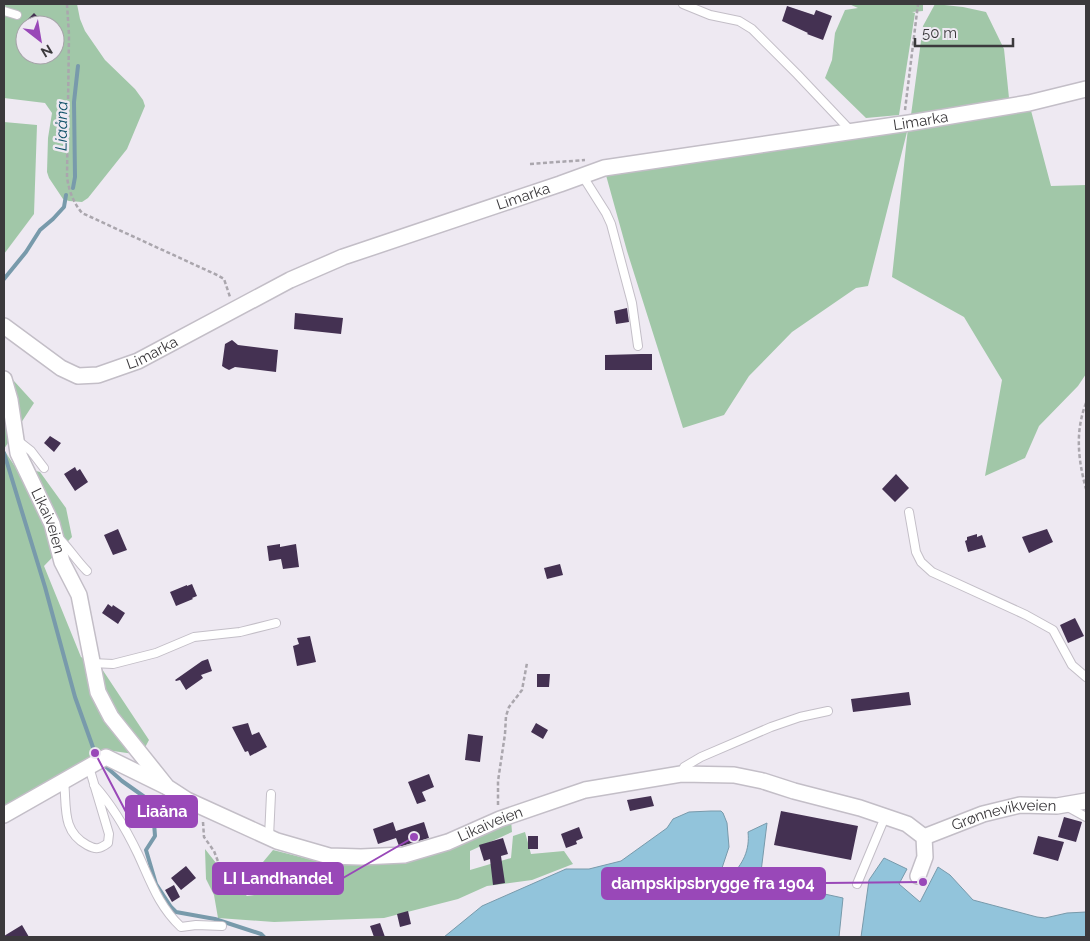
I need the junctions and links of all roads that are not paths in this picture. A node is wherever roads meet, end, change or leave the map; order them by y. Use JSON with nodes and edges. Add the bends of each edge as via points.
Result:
{"nodes":[{"id":1,"x":683,"y":4,"type":"edge"},
{"id":2,"x":4,"y":11,"type":"edge"},
{"id":3,"x":17,"y":15,"type":"dead end"},
{"id":4,"x":1086,"y":89,"type":"edge"},
{"id":5,"x":853,"y":132,"type":"junction"},
{"id":6,"x":582,"y":175,"type":"junction"},
{"id":7,"x":4,"y":326,"type":"edge"},
{"id":8,"x":638,"y":346,"type":"dead end"},
{"id":9,"x":4,"y":379,"type":"edge"},
{"id":10,"x":16,"y":438,"type":"junction"},
{"id":11,"x":44,"y":468,"type":"dead end"},
{"id":12,"x":909,"y":512,"type":"dead end"},
{"id":13,"x":55,"y":534,"type":"junction"},
{"id":14,"x":88,"y":571,"type":"dead end"},
{"id":15,"x":276,"y":623,"type":"dead end"},
{"id":16,"x":92,"y":663,"type":"junction"},
{"id":17,"x":1086,"y":677,"type":"edge"},
{"id":18,"x":828,"y":711,"type":"dead end"},
{"id":19,"x":89,"y":767,"type":"junction"},
{"id":20,"x":681,"y":774,"type":"junction"},
{"id":21,"x":64,"y":781,"type":"junction"},
{"id":22,"x":94,"y":785,"type":"junction"},
{"id":23,"x":167,"y":787,"type":"junction"},
{"id":24,"x":272,"y":794,"type":"dead end"},
{"id":25,"x":1086,"y":801,"type":"edge"},
{"id":26,"x":1064,"y":804,"type":"junction"},
{"id":27,"x":4,"y":815,"type":"edge"},
{"id":28,"x":885,"y":817,"type":"junction"},
{"id":29,"x":1086,"y":818,"type":"edge"},
{"id":30,"x":269,"y":837,"type":"junction"},
{"id":31,"x":924,"y":837,"type":"junction"},
{"id":32,"x":918,"y":876,"type":"dead end"},
{"id":33,"x":857,"y":884,"type":"dead end"},
{"id":34,"x":222,"y":926,"type":"dead end"}],
"edges":[{"from":1,"to":5,"type":"lane","via":[[710,15],[738,21],[752,30]]},
{"from":2,"to":3,"type":"lane"},
{"from":4,"to":5,"type":"street","name":"Limarka","via":[[1029,103]]},
{"from":5,"to":6,"type":"street","name":"Limarka","via":[[604,168]]},
{"from":6,"to":7,"type":"street","name":"Limarka","via":[[342,257],[290,280],[138,361],[98,375],[78,376],[61,368]]},
{"from":6,"to":8,"type":"lane","via":[[611,224],[632,303]]},
{"from":9,"to":10,"type":"street","name":"Likaiveien"},
{"from":10,"to":11,"type":"lane"},
{"from":10,"to":13,"type":"street","name":"Likaiveien","via":[[18,453]]},
{"from":12,"to":17,"type":"lane","via":[[916,552],[921,562],[932,572],[1052,630],[1072,665]]},
{"from":13,"to":14,"type":"lane"},
{"from":13,"to":16,"type":"street","name":"Likaiveien","via":[[62,562],[79,595]]},
{"from":15,"to":16,"type":"lane","via":[[240,632],[194,637],[156,653],[113,664]]},
{"from":16,"to":23,"type":"street","name":"Likaiveien","via":[[98,692],[111,717]]},
{"from":18,"to":20,"type":"lane","via":[[786,721],[701,757],[684,767]]},
{"from":19,"to":21,"type":"street"},
{"from":19,"to":22,"type":"lane"},
{"from":19,"to":23,"type":"street","via":[[106,757]]},
{"from":20,"to":28,"type":"street","name":"Likaiveien","via":[[734,775],[763,781]]},
{"from":20,"to":30,"type":"street","name":"Likaiveien","via":[[585,790],[500,818],[448,842],[404,855],[329,856]]},
{"from":21,"to":22,"type":"lane","via":[[65,810],[74,836],[94,849],[108,843],[109,834]]},
{"from":21,"to":27,"type":"street"},
{"from":22,"to":34,"type":"lane","via":[[120,821],[152,887],[172,918],[181,927]]},
{"from":23,"to":30,"type":"street","name":"Likaiveien","via":[[187,800]]},
{"from":24,"to":30,"type":"lane"},
{"from":25,"to":26,"type":"street","name":"Grønnevikveien"},
{"from":26,"to":29,"type":"lane"},
{"from":26,"to":31,"type":"street","name":"Grønnevikveien","via":[[1020,805],[983,814]]},
{"from":28,"to":31,"type":"street","name":"Likaiveien","via":[[907,824]]},
{"from":28,"to":33,"type":"lane"},
{"from":31,"to":32,"type":"street","via":[[925,857]]}]}
